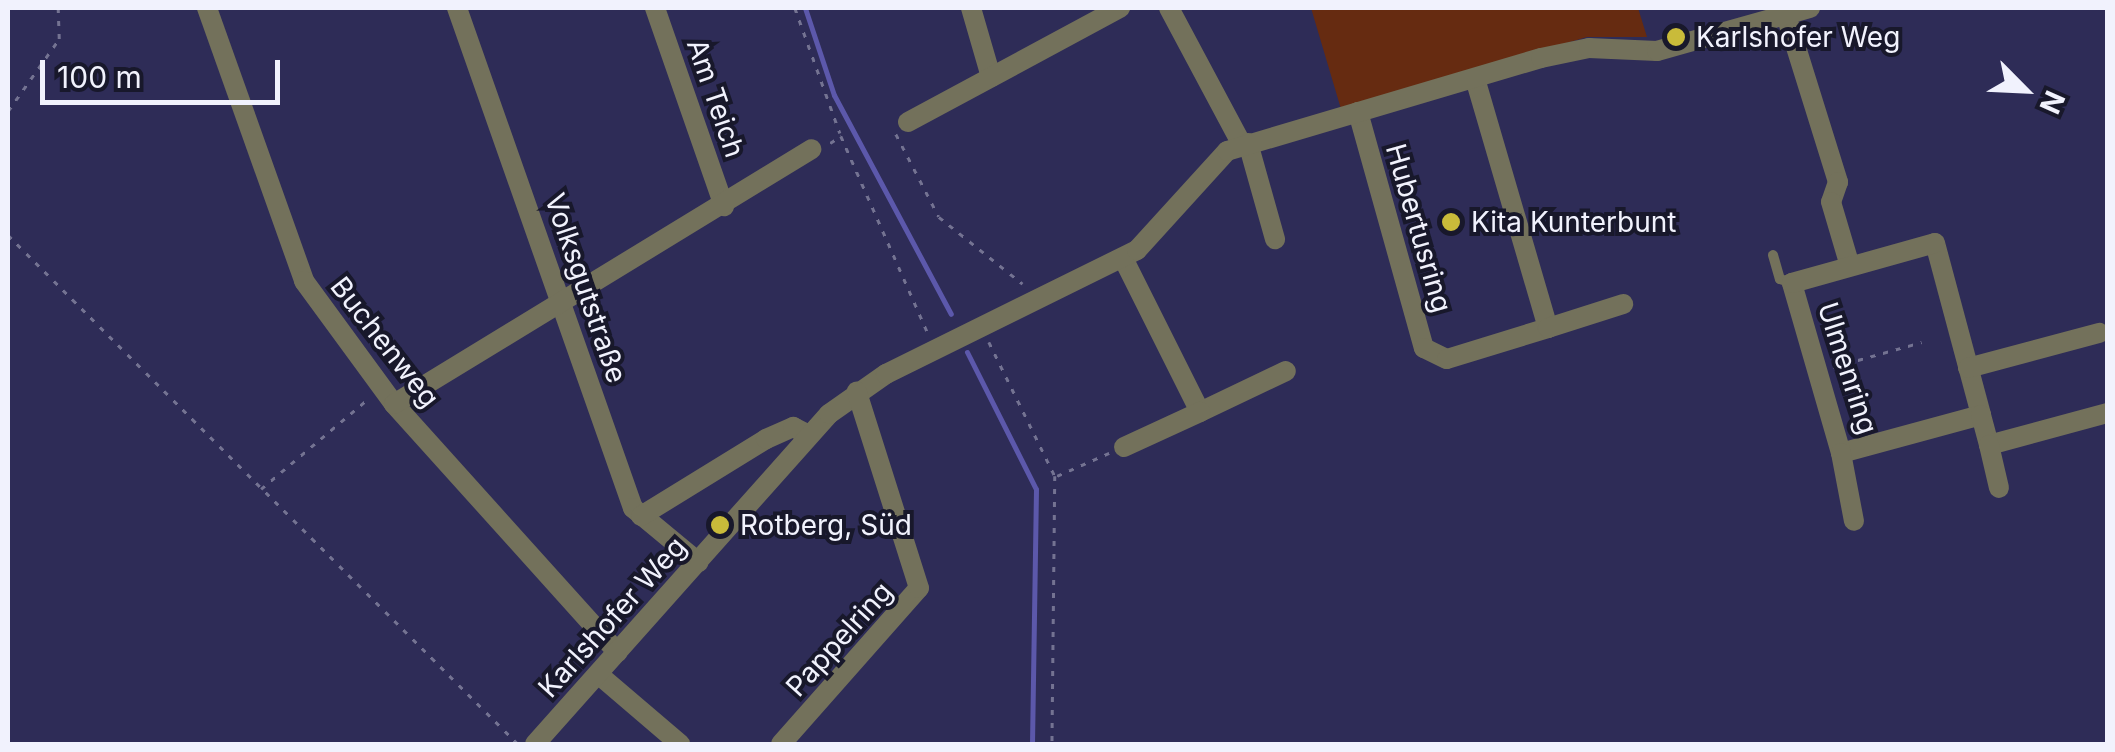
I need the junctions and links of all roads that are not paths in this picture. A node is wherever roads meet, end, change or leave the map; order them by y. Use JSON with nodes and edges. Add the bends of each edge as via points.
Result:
{"nodes":[{"id":1,"x":207,"y":8,"type":"edge"},
{"id":2,"x":457,"y":8,"type":"edge"},
{"id":3,"x":656,"y":8,"type":"edge"},
{"id":4,"x":971,"y":8,"type":"edge"},
{"id":5,"x":1120,"y":8,"type":"edge"},
{"id":6,"x":1169,"y":8,"type":"edge"},
{"id":7,"x":1810,"y":8,"type":"edge"},
{"id":8,"x":1786,"y":14,"type":"junction"},
{"id":9,"x":991,"y":76,"type":"junction"},
{"id":10,"x":1474,"y":78,"type":"junction"},
{"id":11,"x":1358,"y":112,"type":"junction"},
{"id":12,"x":908,"y":122,"type":"road end"},
{"id":13,"x":1245,"y":144,"type":"junction"},
{"id":14,"x":810,"y":149,"type":"road end"},
{"id":15,"x":724,"y":206,"type":"junction"},
{"id":16,"x":1274,"y":239,"type":"dead end"},
{"id":17,"x":1773,"y":255,"type":"dead end"},
{"id":18,"x":1122,"y":258,"type":"junction"},
{"id":19,"x":1850,"y":266,"type":"junction"},
{"id":20,"x":1792,"y":283,"type":"junction"},
{"id":21,"x":562,"y":304,"type":"junction"},
{"id":22,"x":1623,"y":304,"type":"dead end"},
{"id":23,"x":1548,"y":328,"type":"junction"},
{"id":24,"x":2099,"y":334,"type":"dead end"},
{"id":25,"x":1968,"y":368,"type":"junction"},
{"id":26,"x":1286,"y":371,"type":"dead end"},
{"id":27,"x":857,"y":392,"type":"junction"},
{"id":28,"x":388,"y":396,"type":"junction"},
{"id":29,"x":1200,"y":412,"type":"junction"},
{"id":30,"x":2108,"y":413,"type":"edge"},
{"id":31,"x":1981,"y":415,"type":"junction"},
{"id":32,"x":807,"y":434,"type":"junction"},
{"id":33,"x":1989,"y":445,"type":"junction"},
{"id":34,"x":1124,"y":447,"type":"road end"},
{"id":35,"x":1841,"y":453,"type":"junction"},
{"id":36,"x":1999,"y":488,"type":"dead end"},
{"id":37,"x":640,"y":516,"type":"junction"},
{"id":38,"x":1854,"y":521,"type":"dead end"},
{"id":39,"x":698,"y":562,"type":"junction"},
{"id":40,"x":618,"y":652,"type":"junction"},
{"id":41,"x":598,"y":674,"type":"junction"},
{"id":42,"x":535,"y":744,"type":"edge"},
{"id":43,"x":680,"y":744,"type":"edge"},
{"id":44,"x":781,"y":744,"type":"edge"}],
"edges":[{"from":1,"to":28,"type":"street","name":"Buchenweg","via":[[304,281]]},
{"from":2,"to":21,"type":"street","name":"Volksgutstraße"},
{"from":3,"to":15,"type":"street","name":"Am Teich"},
{"from":4,"to":9,"type":"street"},
{"from":5,"to":9,"type":"street"},
{"from":6,"to":13,"type":"street"},
{"from":7,"to":8,"type":"street","name":"Karlshofer Weg"},
{"from":8,"to":10,"type":"street","name":"Karlshofer Weg","via":[[1657,51],[1589,48]]},
{"from":8,"to":19,"type":"street","name":"Ulmenring","via":[[1838,182],[1831,202]]},
{"from":9,"to":12,"type":"street"},
{"from":10,"to":11,"type":"street","name":"Karlshofer Weg"},
{"from":10,"to":23,"type":"street"},
{"from":11,"to":13,"type":"street","name":"Karlshofer Weg"},
{"from":11,"to":23,"type":"street","name":"Hubertusring","via":[[1424,348],[1447,358]]},
{"from":13,"to":16,"type":"street"},
{"from":13,"to":18,"type":"street","name":"Karlshofer Weg","via":[[1212,160]]},
{"from":14,"to":15,"type":"street"},
{"from":15,"to":21,"type":"street"},
{"from":17,"to":20,"type":"lane","via":[[1780,279]]},
{"from":18,"to":27,"type":"street","name":"Karlshofer Weg"},
{"from":18,"to":29,"type":"street"},
{"from":19,"to":20,"type":"street","name":"Ulmenring"},
{"from":19,"to":25,"type":"street","name":"Ulmenring","via":[[1935,242]]},
{"from":20,"to":35,"type":"street","name":"Ulmenring"},
{"from":21,"to":28,"type":"street"},
{"from":21,"to":37,"type":"street","name":"Volksgutstraße"},
{"from":22,"to":23,"type":"street","name":"Hubertusring"},
{"from":24,"to":25,"type":"street"},
{"from":25,"to":31,"type":"street","name":"Ulmenring"},
{"from":26,"to":29,"type":"street"},
{"from":27,"to":32,"type":"street","name":"Karlshofer Weg"},
{"from":27,"to":44,"type":"street","name":"Pappelring","via":[[919,588]]},
{"from":28,"to":40,"type":"street","name":"Buchenweg"},
{"from":29,"to":34,"type":"street"},
{"from":30,"to":33,"type":"street"},
{"from":31,"to":33,"type":"street","name":"Ulmenring"},
{"from":31,"to":35,"type":"street","name":"Ulmenring"},
{"from":32,"to":37,"type":"street","name":"Karlshofer Weg","via":[[794,427],[766,439]]},
{"from":32,"to":39,"type":"street","name":"Karlshofer Weg"},
{"from":33,"to":36,"type":"street","name":"Ulmenring"},
{"from":35,"to":38,"type":"street"},
{"from":37,"to":39,"type":"street"},
{"from":39,"to":40,"type":"street","name":"Karlshofer Weg"},
{"from":40,"to":41,"type":"street","name":"Karlshofer Weg"},
{"from":41,"to":42,"type":"street","name":"Karlshofer Weg"},
{"from":41,"to":43,"type":"street"}]}
